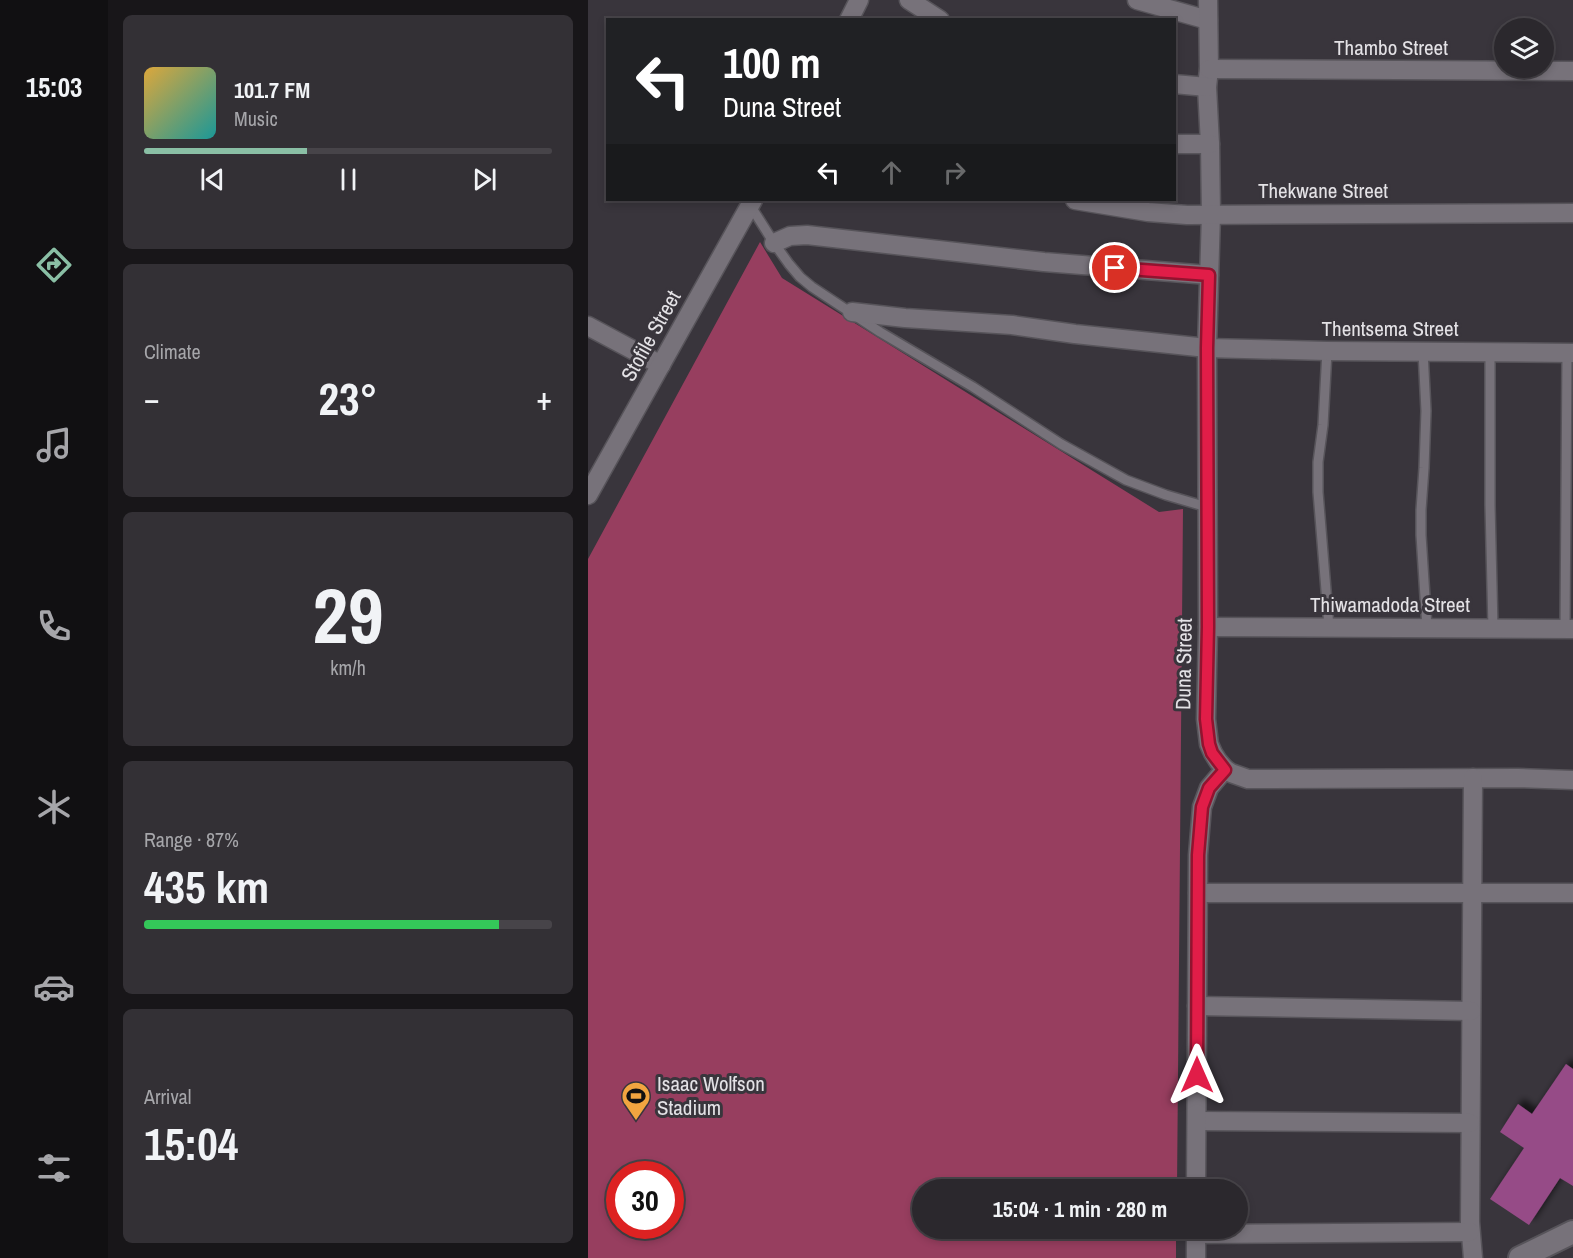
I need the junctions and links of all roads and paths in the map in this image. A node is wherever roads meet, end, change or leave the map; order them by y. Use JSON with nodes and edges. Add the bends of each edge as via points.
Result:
{"nodes":[{"id":1,"x":859,"y":0,"type":"edge"},
{"id":2,"x":909,"y":0,"type":"edge"},
{"id":3,"x":1137,"y":0,"type":"edge"},
{"id":4,"x":1208,"y":0,"type":"edge"},
{"id":5,"x":850,"y":18,"type":"edge"},
{"id":6,"x":937,"y":18,"type":"edge"},
{"id":7,"x":1208,"y":20,"type":"junction"},
{"id":8,"x":1573,"y":71,"type":"edge"},
{"id":9,"x":1208,"y":78,"type":"junction"},
{"id":10,"x":1176,"y":84,"type":"edge"},
{"id":11,"x":1176,"y":144,"type":"edge"},
{"id":12,"x":1210,"y":144,"type":"junction"},
{"id":13,"x":1081,"y":201,"type":"edge"},
{"id":14,"x":752,"y":202,"type":"edge"},
{"id":15,"x":1573,"y":213,"type":"edge"},
{"id":16,"x":1211,"y":214,"type":"junction"},
{"id":17,"x":774,"y":243,"type":"junction"},
{"id":18,"x":1209,"y":275,"type":"junction"},
{"id":19,"x":852,"y":312,"type":"junction"},
{"id":20,"x":588,"y":326,"type":"edge"},
{"id":21,"x":1207,"y":348,"type":"junction"},
{"id":22,"x":1327,"y":351,"type":"junction"},
{"id":23,"x":1424,"y":351,"type":"junction"},
{"id":24,"x":1490,"y":352,"type":"junction"},
{"id":25,"x":1570,"y":353,"type":"edge"},
{"id":26,"x":661,"y":365,"type":"junction"},
{"id":27,"x":588,"y":495,"type":"edge"},
{"id":28,"x":1207,"y":507,"type":"junction"},
{"id":29,"x":1208,"y":627,"type":"junction"},
{"id":30,"x":1329,"y":627,"type":"junction"},
{"id":31,"x":1427,"y":628,"type":"junction"},
{"id":32,"x":1493,"y":628,"type":"junction"},
{"id":33,"x":1569,"y":629,"type":"edge"},
{"id":34,"x":1225,"y":770,"type":"junction"},
{"id":35,"x":1473,"y":778,"type":"junction"},
{"id":36,"x":1573,"y":780,"type":"edge"},
{"id":37,"x":1198,"y":893,"type":"junction"},
{"id":38,"x":1472,"y":893,"type":"junction"},
{"id":39,"x":1573,"y":893,"type":"edge"},
{"id":40,"x":1197,"y":1006,"type":"junction"},
{"id":41,"x":1471,"y":1011,"type":"junction"},
{"id":42,"x":1197,"y":1121,"type":"junction"},
{"id":43,"x":1470,"y":1123,"type":"junction"},
{"id":44,"x":1196,"y":1179,"type":"edge"},
{"id":45,"x":1248,"y":1231,"type":"edge"},
{"id":46,"x":1470,"y":1232,"type":"junction"},
{"id":47,"x":1573,"y":1232,"type":"edge"},
{"id":48,"x":1196,"y":1239,"type":"edge"},
{"id":49,"x":1196,"y":1258,"type":"edge"},
{"id":50,"x":1473,"y":1258,"type":"edge"},
{"id":51,"x":1520,"y":1258,"type":"edge"}],
"edges":[{"from":1,"to":5,"type":"street"},
{"from":2,"to":6,"type":"street"},
{"from":3,"to":7,"type":"street"},
{"from":4,"to":7,"type":"street","name":"Duna Street"},
{"from":7,"to":9,"type":"street","name":"Duna Street"},
{"from":8,"to":9,"type":"street","name":"Thambo Street"},
{"from":9,"to":10,"type":"street","name":"Thambo Street"},
{"from":9,"to":12,"type":"street","name":"Duna Street"},
{"from":11,"to":12,"type":"street"},
{"from":12,"to":16,"type":"street","name":"Duna Street"},
{"from":13,"to":16,"type":"street","name":"Thekwane Street","via":[[1148,212]]},
{"from":14,"to":17,"type":"lane"},
{"from":14,"to":26,"type":"street","name":"Stofile Street"},
{"from":15,"to":16,"type":"street","name":"Thekwane Street"},
{"from":16,"to":18,"type":"street","name":"Duna Street"},
{"from":17,"to":18,"type":"street","via":[[790,236],[807,235],[1044,262]]},
{"from":17,"to":19,"type":"lane","via":[[812,287]]},
{"from":18,"to":21,"type":"street","name":"Duna Street"},
{"from":19,"to":21,"type":"street","name":"Thentsema Street","via":[[1012,324]]},
{"from":19,"to":28,"type":"lane","via":[[1061,444],[1126,480]]},
{"from":20,"to":26,"type":"street"},
{"from":21,"to":22,"type":"street","name":"Thentsema Street"},
{"from":21,"to":28,"type":"street","name":"Duna Street"},
{"from":22,"to":23,"type":"street","name":"Thentsema Street"},
{"from":22,"to":30,"type":"lane","via":[[1318,492]]},
{"from":23,"to":24,"type":"street","name":"Thentsema Street"},
{"from":23,"to":31,"type":"lane","via":[[1421,535]]},
{"from":24,"to":25,"type":"street","name":"Thentsema Street"},
{"from":24,"to":32,"type":"lane"},
{"from":25,"to":33,"type":"lane"},
{"from":26,"to":27,"type":"street","name":"Stofile Street"},
{"from":28,"to":29,"type":"street","name":"Duna Street"},
{"from":29,"to":30,"type":"street","name":"Thiwamadoda Street"},
{"from":29,"to":34,"type":"street","name":"Duna Street","via":[[1206,719],[1212,753]]},
{"from":30,"to":31,"type":"street","name":"Thiwamadoda Street"},
{"from":31,"to":32,"type":"street","name":"Thiwamadoda Street"},
{"from":32,"to":33,"type":"street","name":"Thiwamadoda Street"},
{"from":34,"to":35,"type":"street","via":[[1248,779]]},
{"from":34,"to":37,"type":"street","via":[[1209,788],[1202,807]]},
{"from":35,"to":36,"type":"street"},
{"from":35,"to":38,"type":"street"},
{"from":37,"to":38,"type":"street"},
{"from":37,"to":40,"type":"street"},
{"from":38,"to":39,"type":"street"},
{"from":38,"to":41,"type":"street"},
{"from":40,"to":41,"type":"street"},
{"from":40,"to":42,"type":"street"},
{"from":41,"to":43,"type":"street"},
{"from":42,"to":43,"type":"street"},
{"from":42,"to":44,"type":"street"},
{"from":43,"to":46,"type":"street"},
{"from":45,"to":46,"type":"street"},
{"from":46,"to":50,"type":"street"},
{"from":47,"to":51,"type":"street"},
{"from":48,"to":49,"type":"street"}]}
